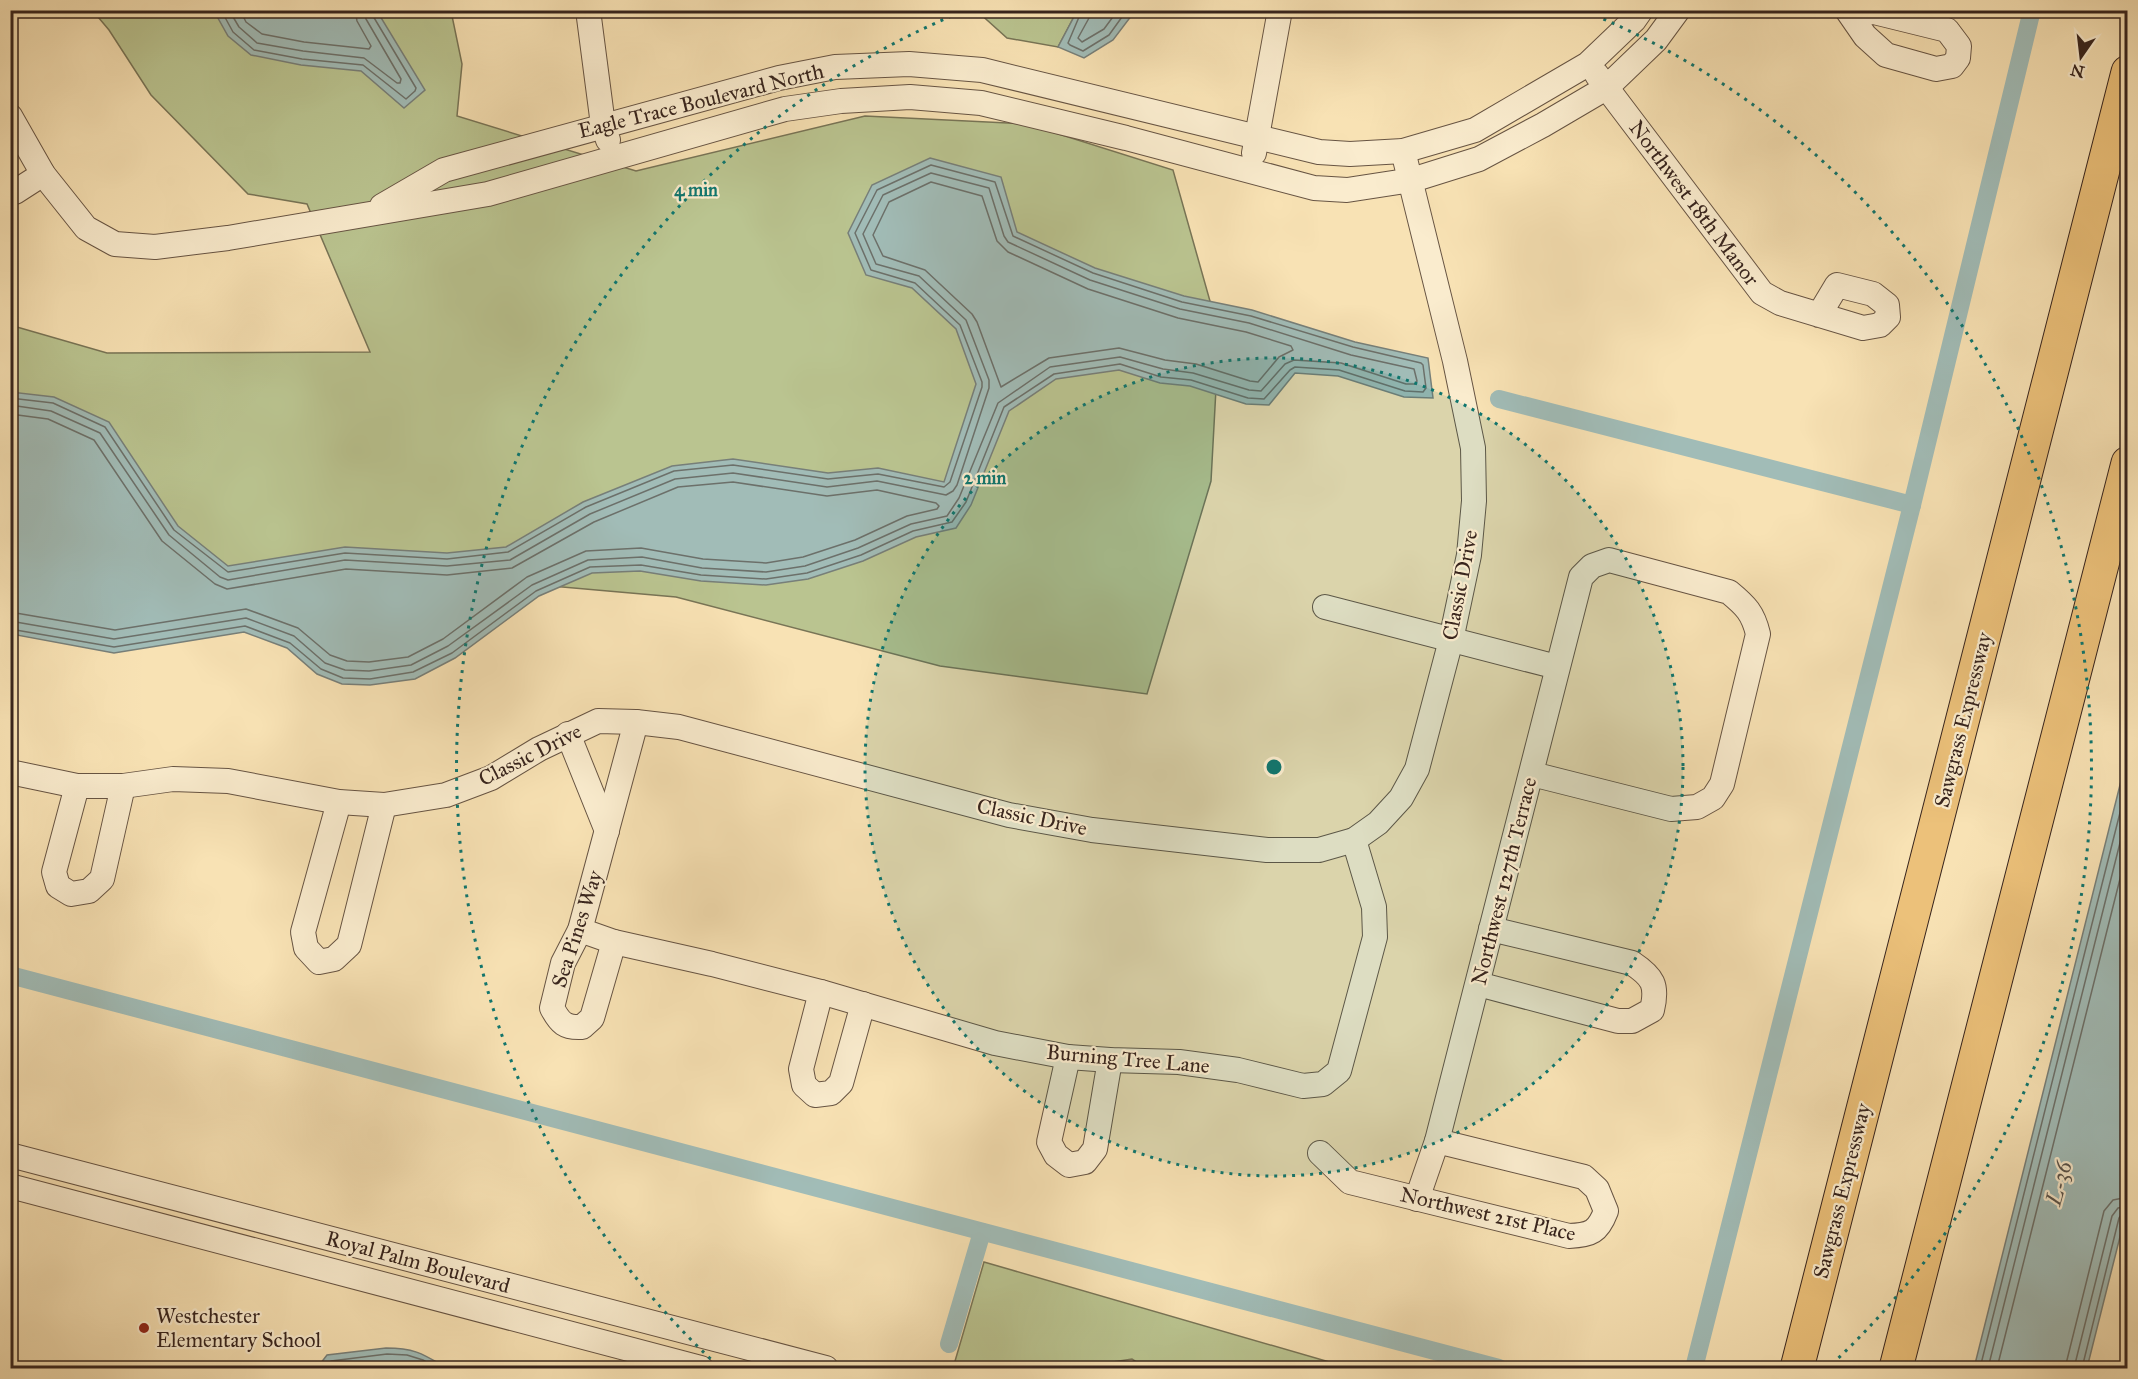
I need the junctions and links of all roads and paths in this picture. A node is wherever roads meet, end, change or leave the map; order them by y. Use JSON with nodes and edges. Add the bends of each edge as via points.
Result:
{"nodes":[{"id":1,"x":588,"y":10,"type":"edge"},
{"id":2,"x":1280,"y":10,"type":"edge"},
{"id":3,"x":1641,"y":10,"type":"edge"},
{"id":4,"x":1678,"y":10,"type":"edge"},
{"id":5,"x":1588,"y":64,"type":"junction"},
{"id":6,"x":2127,"y":72,"type":"edge"},
{"id":7,"x":1606,"y":88,"type":"junction"},
{"id":8,"x":10,"y":116,"type":"edge"},
{"id":9,"x":603,"y":125,"type":"junction"},
{"id":10,"x":1258,"y":139,"type":"junction"},
{"id":11,"x":16,"y":142,"type":"edge"},
{"id":12,"x":1403,"y":152,"type":"junction"},
{"id":13,"x":613,"y":157,"type":"junction"},
{"id":14,"x":1251,"y":170,"type":"junction"},
{"id":15,"x":43,"y":174,"type":"junction"},
{"id":16,"x":1412,"y":180,"type":"junction"},
{"id":17,"x":10,"y":193,"type":"edge"},
{"id":18,"x":369,"y":213,"type":"junction"},
{"id":19,"x":1819,"y":315,"type":"dead end"},
{"id":20,"x":2127,"y":463,"type":"edge"},
{"id":21,"x":1325,"y":607,"type":"dead end"},
{"id":22,"x":1451,"y":640,"type":"junction"},
{"id":23,"x":1557,"y":667,"type":"junction"},
{"id":24,"x":636,"y":722,"type":"junction"},
{"id":25,"x":568,"y":734,"type":"junction"},
{"id":26,"x":10,"y":772,"type":"edge"},
{"id":27,"x":1532,"y":774,"type":"junction"},
{"id":28,"x":77,"y":786,"type":"junction"},
{"id":29,"x":123,"y":786,"type":"junction"},
{"id":30,"x":339,"y":802,"type":"junction"},
{"id":31,"x":384,"y":805,"type":"junction"},
{"id":32,"x":607,"y":831,"type":"junction"},
{"id":33,"x":1354,"y":840,"type":"junction"},
{"id":34,"x":580,"y":930,"type":"junction"},
{"id":35,"x":1491,"y":930,"type":"junction"},
{"id":36,"x":614,"y":942,"type":"junction"},
{"id":37,"x":1478,"y":984,"type":"junction"},
{"id":38,"x":821,"y":993,"type":"junction"},
{"id":39,"x":863,"y":1004,"type":"junction"},
{"id":40,"x":1068,"y":1057,"type":"junction"},
{"id":41,"x":1110,"y":1060,"type":"junction"},
{"id":42,"x":1437,"y":1141,"type":"junction"},
{"id":43,"x":1320,"y":1153,"type":"dead end"},
{"id":44,"x":10,"y":1155,"type":"edge"},
{"id":45,"x":10,"y":1186,"type":"edge"},
{"id":46,"x":1417,"y":1198,"type":"junction"},
{"id":47,"x":700,"y":1368,"type":"edge"},
{"id":48,"x":825,"y":1368,"type":"edge"},
{"id":49,"x":1797,"y":1368,"type":"edge"},
{"id":50,"x":1896,"y":1368,"type":"edge"}],
"edges":[{"from":1,"to":9,"type":"street"},
{"from":2,"to":10,"type":"street"},
{"from":3,"to":5,"type":"street","name":"Eagle Trace Boulevard North"},
{"from":4,"to":7,"type":"street","name":"Eagle Trace Boulevard North","via":[[1656,40]]},
{"from":5,"to":7,"type":"street","name":"Northwest 18th Manor"},
{"from":5,"to":12,"type":"street","name":"Eagle Trace Boulevard North","via":[[1475,130]]},
{"from":6,"to":49,"type":"highway","name":"Sawgrass Expressway"},
{"from":7,"to":16,"type":"street","name":"Eagle Trace Boulevard North","via":[[1479,159]]},
{"from":7,"to":19,"type":"street","name":"Northwest 18th Manor","via":[[1762,292],[1780,303]]},
{"from":8,"to":11,"type":"street","name":"Eagle Trace Boulevard North"},
{"from":9,"to":10,"type":"street","name":"Eagle Trace Boulevard North","via":[[779,78],[835,67],[909,64],[982,70]]},
{"from":9,"to":13,"type":"street"},
{"from":9,"to":18,"type":"street","name":"Eagle Trace Boulevard North","via":[[444,170]]},
{"from":10,"to":12,"type":"street","name":"Eagle Trace Boulevard North","via":[[1319,152]]},
{"from":10,"to":14,"type":"street"},
{"from":11,"to":15,"type":"street","name":"Eagle Trace Boulevard North"},
{"from":12,"to":16,"type":"street","name":"Classic Drive"},
{"from":13,"to":14,"type":"street","name":"Eagle Trace Boulevard North","via":[[785,109],[910,97],[981,103]]},
{"from":13,"to":18,"type":"street","name":"Eagle Trace Boulevard North","via":[[488,194]]},
{"from":14,"to":16,"type":"street","name":"Eagle Trace Boulevard North","via":[[1314,188],[1347,190]]},
{"from":15,"to":17,"type":"street"},
{"from":15,"to":18,"type":"street","name":"Eagle Trace Boulevard North","via":[[86,228],[115,244],[155,247],[196,242]]},
{"from":16,"to":22,"type":"street","name":"Classic Drive","via":[[1473,448],[1469,555]]},
{"from":20,"to":50,"type":"highway"},
{"from":21,"to":22,"type":"street"},
{"from":22,"to":23,"type":"street"},
{"from":22,"to":33,"type":"street","name":"Classic Drive","via":[[1417,769],[1401,798],[1378,823]]},
{"from":23,"to":27,"type":"street","name":"Northwest 127th Terrace"},
{"from":23,"to":27,"type":"street","name":"Northwest 127th Terrace","via":[[1581,577],[1592,566],[1609,560],[1729,592],[1754,618],[1758,634],[1722,784],[1713,798],[1697,807],[1671,809]]},
{"from":24,"to":25,"type":"street","name":"Classic Drive","via":[[598,721]]},
{"from":24,"to":32,"type":"street","name":"Sea Pines Way"},
{"from":24,"to":33,"type":"street","name":"Classic Drive","via":[[678,727],[1009,815],[1092,830],[1267,850],[1319,850]]},
{"from":25,"to":31,"type":"street","name":"Classic Drive","via":[[491,778],[446,795]]},
{"from":25,"to":32,"type":"street"},
{"from":26,"to":28,"type":"street","name":"Classic Drive"},
{"from":27,"to":35,"type":"street","name":"Northwest 127th Terrace"},
{"from":28,"to":29,"type":"street","name":"Classic Drive"},
{"from":28,"to":29,"type":"street","via":[[54,872],[57,886],[71,894],[89,891],[102,879]]},
{"from":29,"to":30,"type":"street","name":"Classic Drive","via":[[173,779],[228,782]]},
{"from":30,"to":31,"type":"street","name":"Classic Drive"},
{"from":30,"to":31,"type":"street","via":[[303,932],[306,948],[319,962],[334,959],[349,945]]},
{"from":32,"to":34,"type":"street","name":"Sea Pines Way"},
{"from":33,"to":41,"type":"street","name":"Burning Tree Lane","via":[[1374,907],[1375,937],[1339,1071],[1323,1084],[1303,1086],[1238,1070],[1179,1062]]},
{"from":34,"to":36,"type":"street","name":"Burning Tree Lane"},
{"from":34,"to":36,"type":"street","name":"Sea Pines Way","via":[[563,963],[552,1008],[560,1023],[570,1028],[582,1027],[592,1018]]},
{"from":35,"to":37,"type":"street","name":"Northwest 127th Terrace"},
{"from":35,"to":37,"type":"street","via":[[1632,963],[1648,974],[1656,994],[1652,1010],[1632,1021],[1618,1021]]},
{"from":36,"to":38,"type":"street","name":"Burning Tree Lane"},
{"from":37,"to":42,"type":"street","name":"Northwest 127th Terrace"},
{"from":38,"to":39,"type":"street","name":"Burning Tree Lane"},
{"from":38,"to":39,"type":"street","via":[[801,1069],[804,1085],[815,1095],[831,1093],[841,1083]]},
{"from":39,"to":40,"type":"street","name":"Burning Tree Lane","via":[[995,1043]]},
{"from":40,"to":41,"type":"street","name":"Burning Tree Lane"},
{"from":40,"to":41,"type":"street","via":[[1049,1142],[1056,1155],[1069,1165],[1085,1162],[1095,1149]]},
{"from":42,"to":46,"type":"street","name":"Northwest 127th Terrace"},
{"from":42,"to":46,"type":"street","name":"Northwest 21st Place","via":[[1584,1177],[1597,1189],[1606,1211],[1601,1225],[1587,1235],[1569,1236]]},
{"from":43,"to":46,"type":"street","name":"Northwest 21st Place","via":[[1350,1182]]},
{"from":44,"to":48,"type":"street","name":"Royal Palm Boulevard"},
{"from":45,"to":47,"type":"street","name":"Royal Palm Boulevard"}]}
